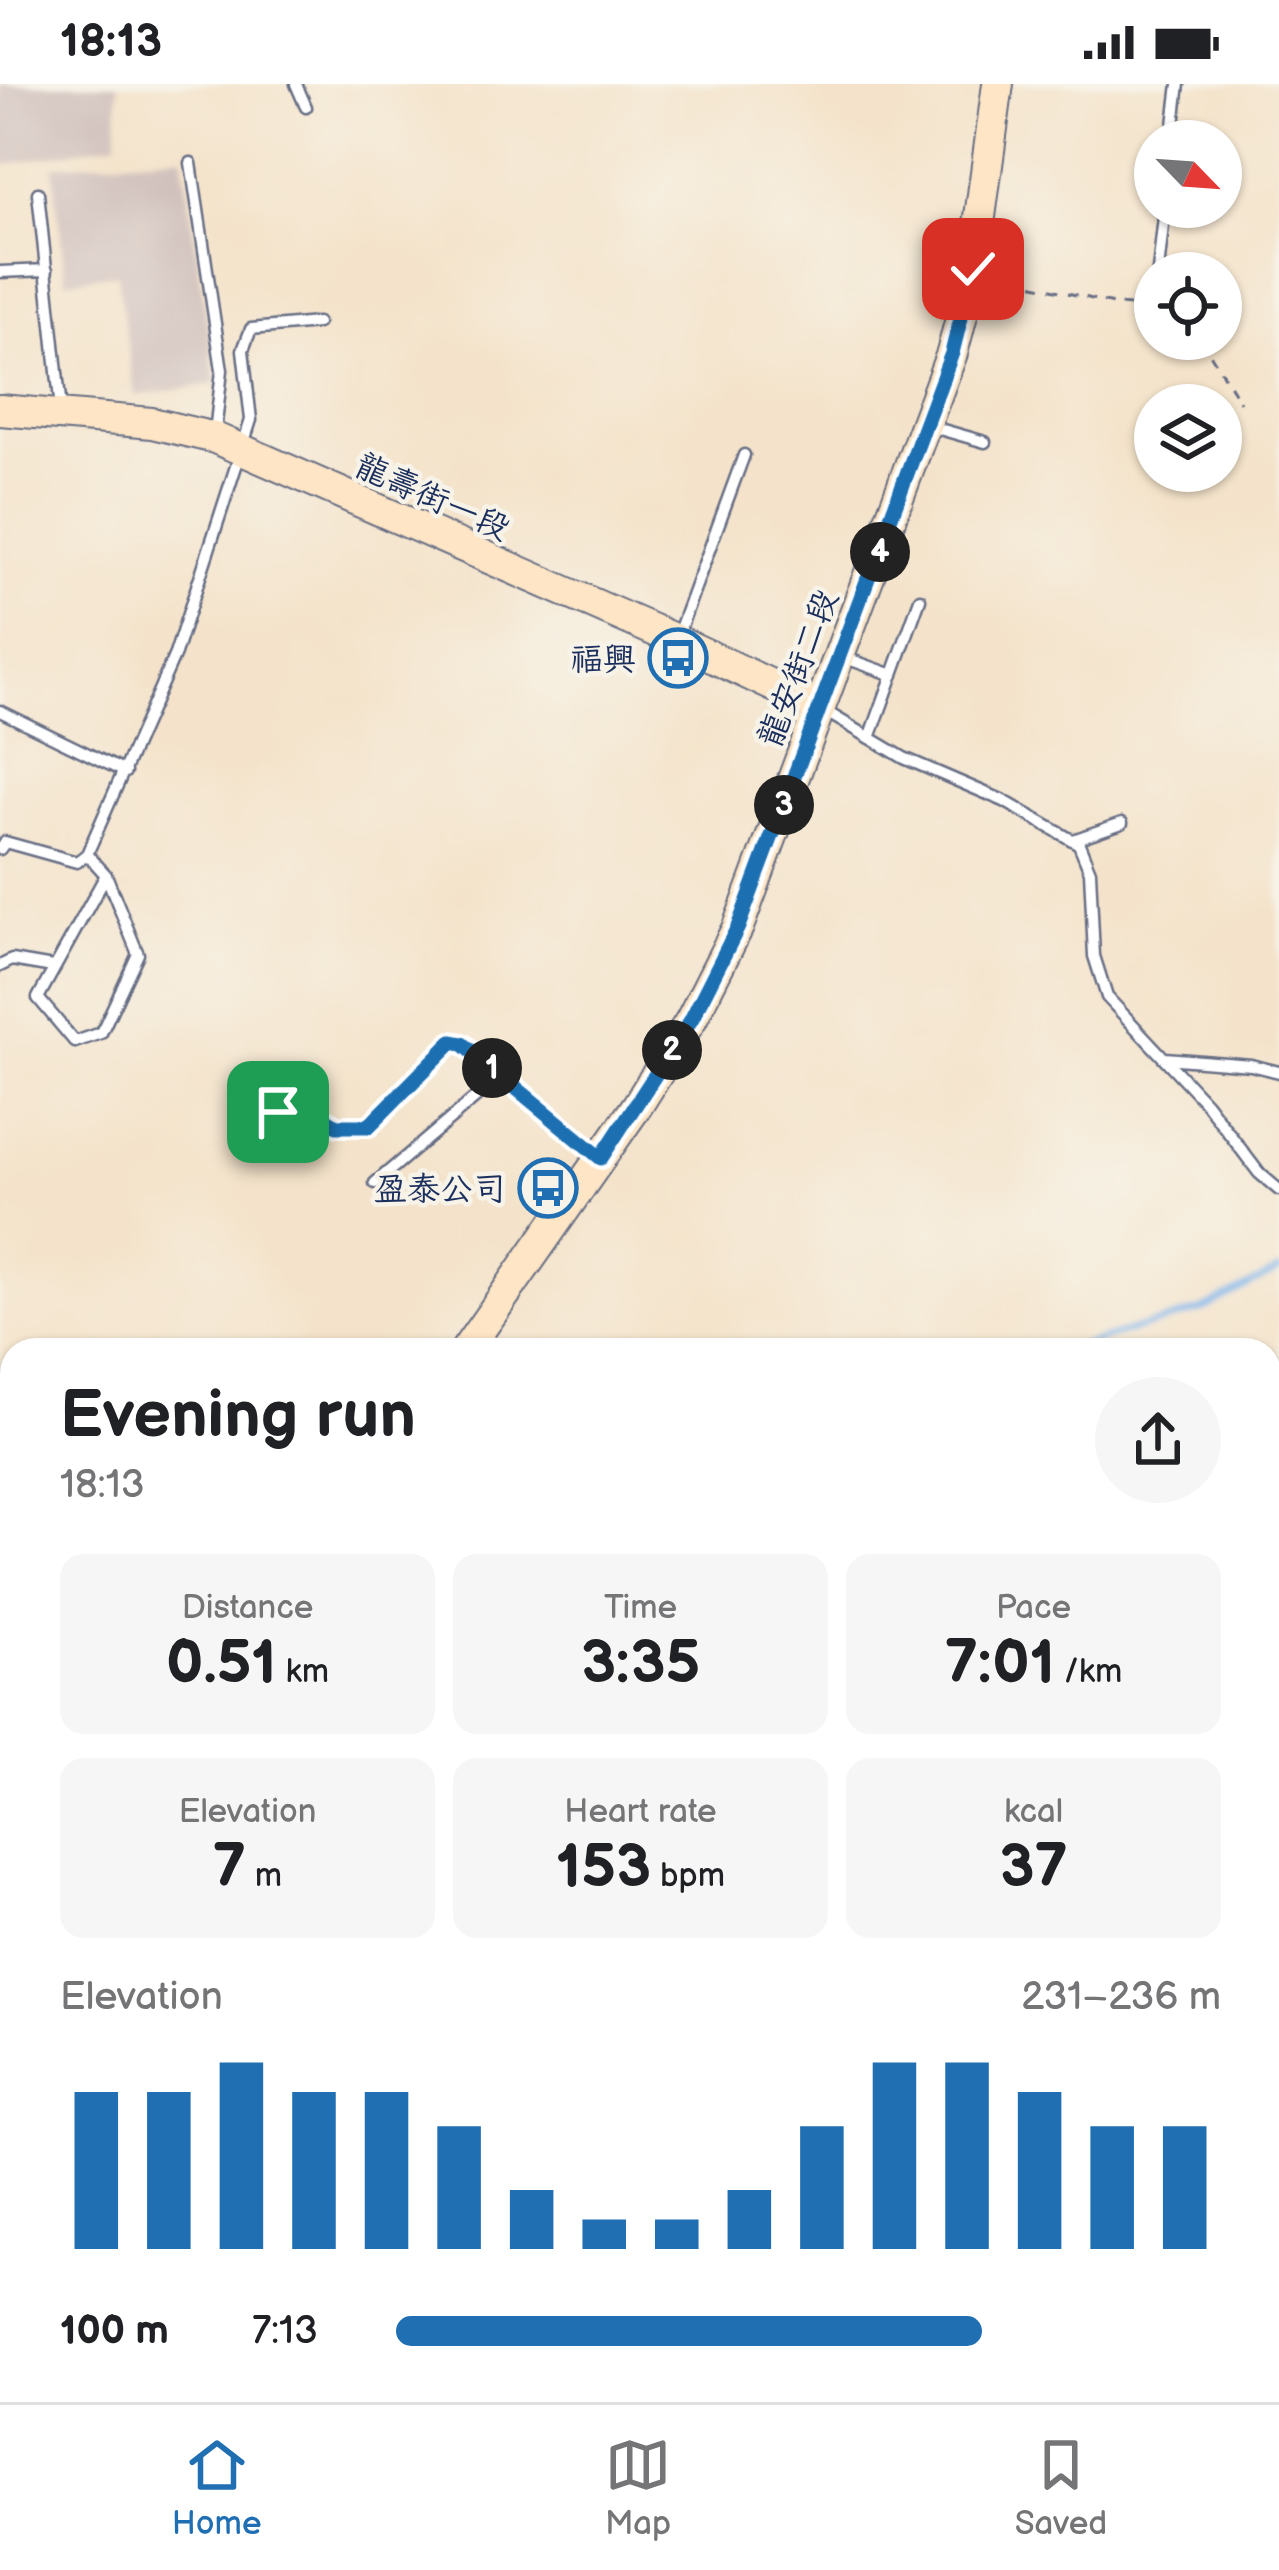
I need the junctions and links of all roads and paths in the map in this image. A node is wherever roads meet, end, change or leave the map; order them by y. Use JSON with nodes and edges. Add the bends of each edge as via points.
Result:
{"nodes":[{"id":1,"x":296,"y":84,"type":"edge"},
{"id":2,"x":998,"y":84,"type":"edge"},
{"id":3,"x":1179,"y":84,"type":"edge"},
{"id":4,"x":306,"y":107,"type":"dead end"},
{"id":5,"x":1175,"y":120,"type":"edge"},
{"id":6,"x":191,"y":163,"type":"dead end"},
{"id":7,"x":38,"y":193,"type":"dead end"},
{"id":8,"x":973,"y":269,"type":"junction"},
{"id":9,"x":47,"y":270,"type":"junction"},
{"id":10,"x":0,"y":272,"type":"edge"},
{"id":11,"x":1134,"y":306,"type":"edge"},
{"id":12,"x":317,"y":323,"type":"dead end"},
{"id":13,"x":0,"y":410,"type":"edge"},
{"id":14,"x":61,"y":416,"type":"junction"},
{"id":15,"x":926,"y":425,"type":"junction"},
{"id":16,"x":985,"y":442,"type":"dead end"},
{"id":17,"x":228,"y":444,"type":"junction"},
{"id":18,"x":744,"y":455,"type":"dead end"},
{"id":19,"x":920,"y":599,"type":"dead end"},
{"id":20,"x":676,"y":640,"type":"junction"},
{"id":21,"x":840,"y":656,"type":"junction"},
{"id":22,"x":893,"y":675,"type":"junction"},
{"id":23,"x":820,"y":708,"type":"junction"},
{"id":24,"x":0,"y":711,"type":"edge"},
{"id":25,"x":870,"y":738,"type":"junction"},
{"id":26,"x":124,"y":772,"type":"junction"},
{"id":27,"x":1122,"y":823,"type":"dead end"},
{"id":28,"x":1073,"y":840,"type":"junction"},
{"id":29,"x":0,"y":849,"type":"edge"},
{"id":30,"x":87,"y":854,"type":"junction"},
{"id":31,"x":106,"y":875,"type":"junction"},
{"id":32,"x":0,"y":967,"type":"edge"},
{"id":33,"x":53,"y":967,"type":"junction"},
{"id":34,"x":1165,"y":1058,"type":"junction"},
{"id":35,"x":1279,"y":1072,"type":"edge"},
{"id":36,"x":501,"y":1076,"type":"junction"},
{"id":37,"x":278,"y":1112,"type":"dead end"},
{"id":38,"x":601,"y":1158,"type":"junction"},
{"id":39,"x":375,"y":1183,"type":"dead end"},
{"id":40,"x":1279,"y":1190,"type":"edge"},
{"id":41,"x":474,"y":1338,"type":"edge"}],
"edges":[{"from":1,"to":4,"type":"lane"},
{"from":2,"to":8,"type":"street","name":"龍安街二段"},
{"from":3,"to":5,"type":"lane"},
{"from":6,"to":17,"type":"lane"},
{"from":7,"to":9,"type":"lane"},
{"from":8,"to":11,"type":"path"},
{"from":8,"to":15,"type":"street","name":"龍安街二段"},
{"from":9,"to":10,"type":"lane"},
{"from":9,"to":14,"type":"lane"},
{"from":12,"to":17,"type":"lane","via":[[250,329],[243,350],[251,420]]},
{"from":13,"to":14,"type":"street","name":"龍壽街一段"},
{"from":14,"to":17,"type":"street","name":"龍壽街一段","via":[[152,423]]},
{"from":15,"to":16,"type":"lane"},
{"from":15,"to":21,"type":"street","name":"龍安街二段"},
{"from":17,"to":20,"type":"street","name":"龍壽街一段"},
{"from":17,"to":26,"type":"lane","via":[[175,654]]},
{"from":18,"to":20,"type":"lane"},
{"from":19,"to":22,"type":"lane"},
{"from":20,"to":23,"type":"street","name":"龍壽街一段"},
{"from":21,"to":22,"type":"lane"},
{"from":21,"to":23,"type":"street","name":"龍安街二段"},
{"from":22,"to":25,"type":"lane"},
{"from":23,"to":25,"type":"lane"},
{"from":23,"to":38,"type":"street","name":"龍安街二段","via":[[738,927],[691,1020]]},
{"from":24,"to":26,"type":"lane"},
{"from":25,"to":28,"type":"lane"},
{"from":26,"to":30,"type":"lane"},
{"from":27,"to":28,"type":"lane"},
{"from":28,"to":34,"type":"lane","via":[[1090,871],[1094,956],[1107,997]]},
{"from":29,"to":30,"type":"lane","via":[[5,842],[77,862]]},
{"from":30,"to":31,"type":"lane"},
{"from":31,"to":33,"type":"lane"},
{"from":31,"to":33,"type":"lane","via":[[138,954],[101,1033],[75,1042],[38,998]]},
{"from":32,"to":33,"type":"lane","via":[[12,960]]},
{"from":34,"to":35,"type":"lane"},
{"from":34,"to":40,"type":"lane"},
{"from":36,"to":37,"type":"lane","via":[[452,1042],[369,1126],[337,1126],[293,1100]]},
{"from":36,"to":38,"type":"lane"},
{"from":36,"to":39,"type":"lane"},
{"from":38,"to":41,"type":"street","name":"龍安街二段"}]}
